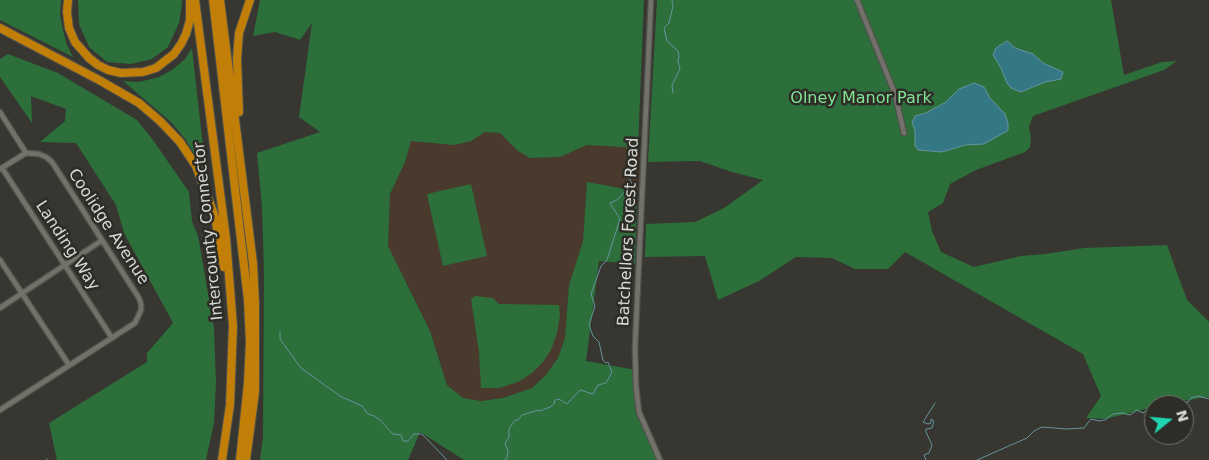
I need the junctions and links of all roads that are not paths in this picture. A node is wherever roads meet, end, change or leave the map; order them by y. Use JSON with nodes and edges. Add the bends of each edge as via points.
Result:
{"nodes":[{"id":1,"x":68,"y":0,"type":"edge"},
{"id":2,"x":190,"y":0,"type":"edge"},
{"id":3,"x":195,"y":0,"type":"edge"},
{"id":4,"x":214,"y":0,"type":"edge"},
{"id":5,"x":220,"y":0,"type":"edge"},
{"id":6,"x":250,"y":0,"type":"edge"},
{"id":7,"x":652,"y":0,"type":"edge"},
{"id":8,"x":856,"y":0,"type":"edge"},
{"id":9,"x":0,"y":28,"type":"edge"},
{"id":10,"x":0,"y":112,"type":"edge"},
{"id":11,"x":904,"y":133,"type":"dead end"},
{"id":12,"x":238,"y":147,"type":"junction"},
{"id":13,"x":26,"y":153,"type":"junction"},
{"id":14,"x":1,"y":169,"type":"edge"},
{"id":15,"x":101,"y":241,"type":"junction"},
{"id":16,"x":0,"y":260,"type":"edge"},
{"id":17,"x":64,"y":264,"type":"junction"},
{"id":18,"x":22,"y":294,"type":"junction"},
{"id":19,"x":231,"y":306,"type":"junction"},
{"id":20,"x":0,"y":308,"type":"edge"},
{"id":21,"x":112,"y":338,"type":"junction"},
{"id":22,"x":69,"y":365,"type":"junction"},
{"id":23,"x":0,"y":410,"type":"edge"},
{"id":24,"x":222,"y":460,"type":"edge"},
{"id":25,"x":240,"y":460,"type":"edge"},
{"id":26,"x":246,"y":460,"type":"edge"},
{"id":27,"x":660,"y":460,"type":"edge"}],
"edges":[{"from":1,"to":2,"type":"highway","via":[[69,28],[75,42],[98,65],[121,73],[156,68],[174,54],[186,34]]},
{"from":3,"to":19,"type":"highway","name":"Intercounty Connector","via":[[226,238]]},
{"from":4,"to":25,"type":"highway","name":"Intercounty Connector","via":[[248,300],[248,383]]},
{"from":5,"to":12,"type":"highway"},
{"from":6,"to":12,"type":"highway","via":[[239,33]]},
{"from":7,"to":27,"type":"street","name":"Batchellors Forest Road","via":[[635,348],[639,412]]},
{"from":8,"to":11,"type":"street","via":[[895,94]]},
{"from":9,"to":19,"type":"highway","via":[[139,103],[180,142],[196,166],[215,217]]},
{"from":10,"to":13,"type":"street"},
{"from":12,"to":26,"type":"highway","via":[[256,303],[255,392]]},
{"from":13,"to":14,"type":"street"},
{"from":13,"to":15,"type":"street","name":"Coolidge Avenue","via":[[46,156],[52,162]]},
{"from":14,"to":17,"type":"street","name":"Landing Way"},
{"from":15,"to":17,"type":"street"},
{"from":15,"to":21,"type":"street","name":"Coolidge Avenue","via":[[141,304],[140,316],[135,323]]},
{"from":16,"to":18,"type":"street"},
{"from":17,"to":18,"type":"street"},
{"from":17,"to":21,"type":"street","name":"Landing Way"},
{"from":18,"to":20,"type":"street"},
{"from":18,"to":22,"type":"street"},
{"from":19,"to":24,"type":"highway","name":"Intercounty Connector","via":[[230,405]]},
{"from":21,"to":22,"type":"street","name":"Coolidge Avenue"},
{"from":22,"to":23,"type":"street","name":"Coolidge Avenue"}]}
